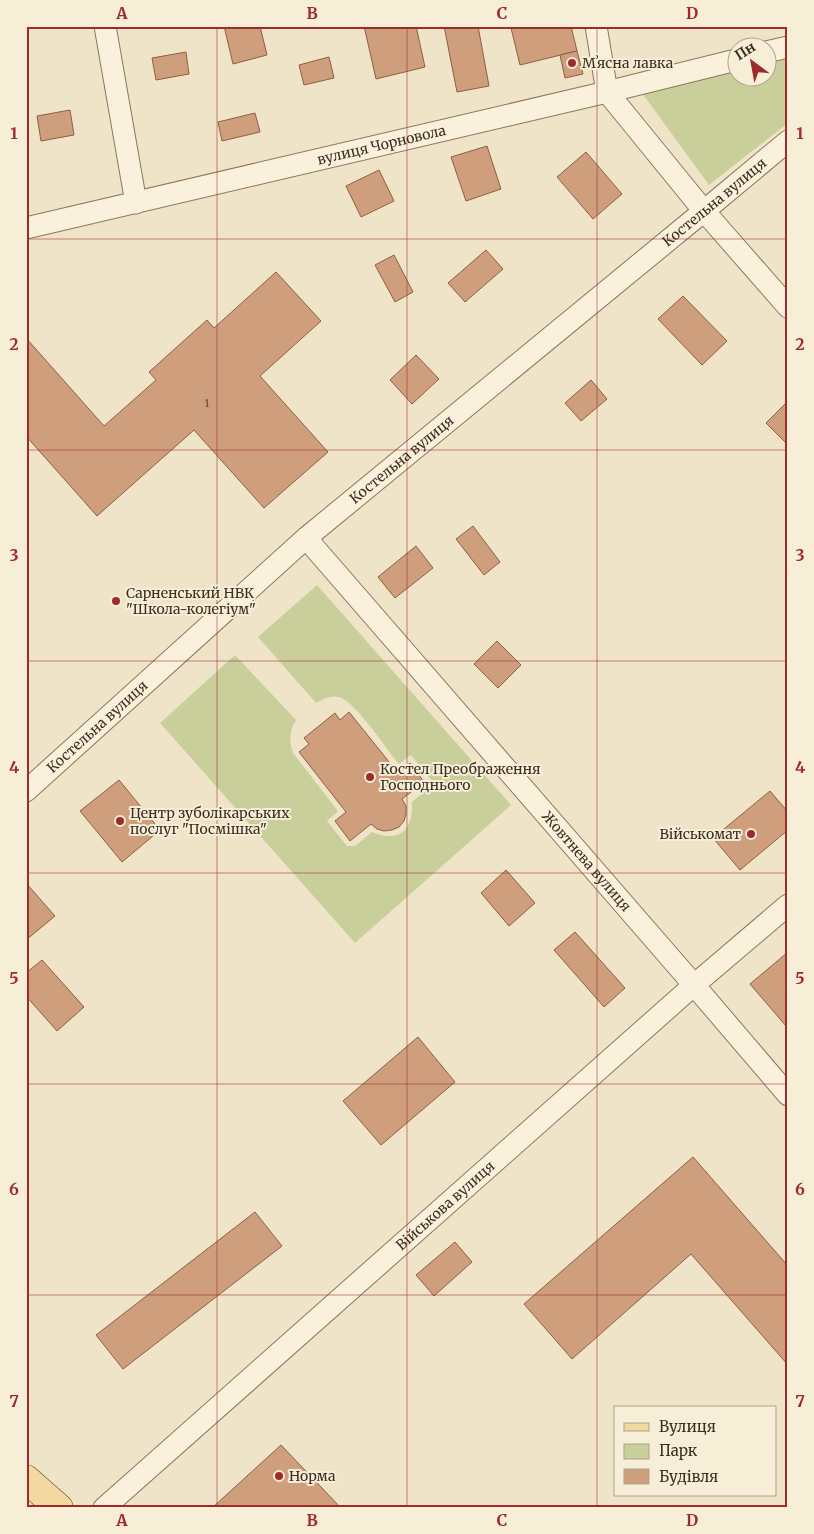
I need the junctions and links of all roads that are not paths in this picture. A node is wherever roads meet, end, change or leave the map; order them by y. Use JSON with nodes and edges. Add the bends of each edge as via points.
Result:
{"nodes":[{"id":1,"x":105,"y":26,"type":"edge"},
{"id":2,"x":596,"y":26,"type":"edge"},
{"id":3,"x":726,"y":62,"type":"edge"},
{"id":4,"x":607,"y":92,"type":"junction"},
{"id":5,"x":788,"y":140,"type":"edge"},
{"id":6,"x":136,"y":203,"type":"junction"},
{"id":7,"x":704,"y":211,"type":"junction"},
{"id":8,"x":26,"y":228,"type":"edge"},
{"id":9,"x":788,"y":307,"type":"edge"},
{"id":10,"x":306,"y":538,"type":"junction"},
{"id":11,"x":26,"y":791,"type":"edge"},
{"id":12,"x":788,"y":905,"type":"edge"},
{"id":13,"x":694,"y":985,"type":"junction"},
{"id":14,"x":788,"y":1095,"type":"edge"},
{"id":15,"x":26,"y":1479,"type":"edge"},
{"id":16,"x":59,"y":1508,"type":"edge"},
{"id":17,"x":104,"y":1508,"type":"edge"}],
"edges":[{"from":1,"to":6,"type":"street"},
{"from":2,"to":4,"type":"street"},
{"from":3,"to":4,"type":"street","name":"вулиця Чорновола"},
{"from":4,"to":6,"type":"street","name":"вулиця Чорновола"},
{"from":4,"to":7,"type":"street"},
{"from":5,"to":7,"type":"street","name":"Костельна вулиця"},
{"from":6,"to":8,"type":"street","name":"вулиця Чорновола"},
{"from":7,"to":9,"type":"street"},
{"from":7,"to":10,"type":"street","name":"Костельна вулиця"},
{"from":10,"to":11,"type":"street","name":"Костельна вулиця"},
{"from":10,"to":13,"type":"street","name":"Жовтнева вулиця"},
{"from":12,"to":13,"type":"street","name":"Військова вулиця"},
{"from":13,"to":14,"type":"street","name":"Жовтнева вулиця"},
{"from":13,"to":17,"type":"street","name":"Військова вулиця"},
{"from":15,"to":16,"type":"main road"}]}
